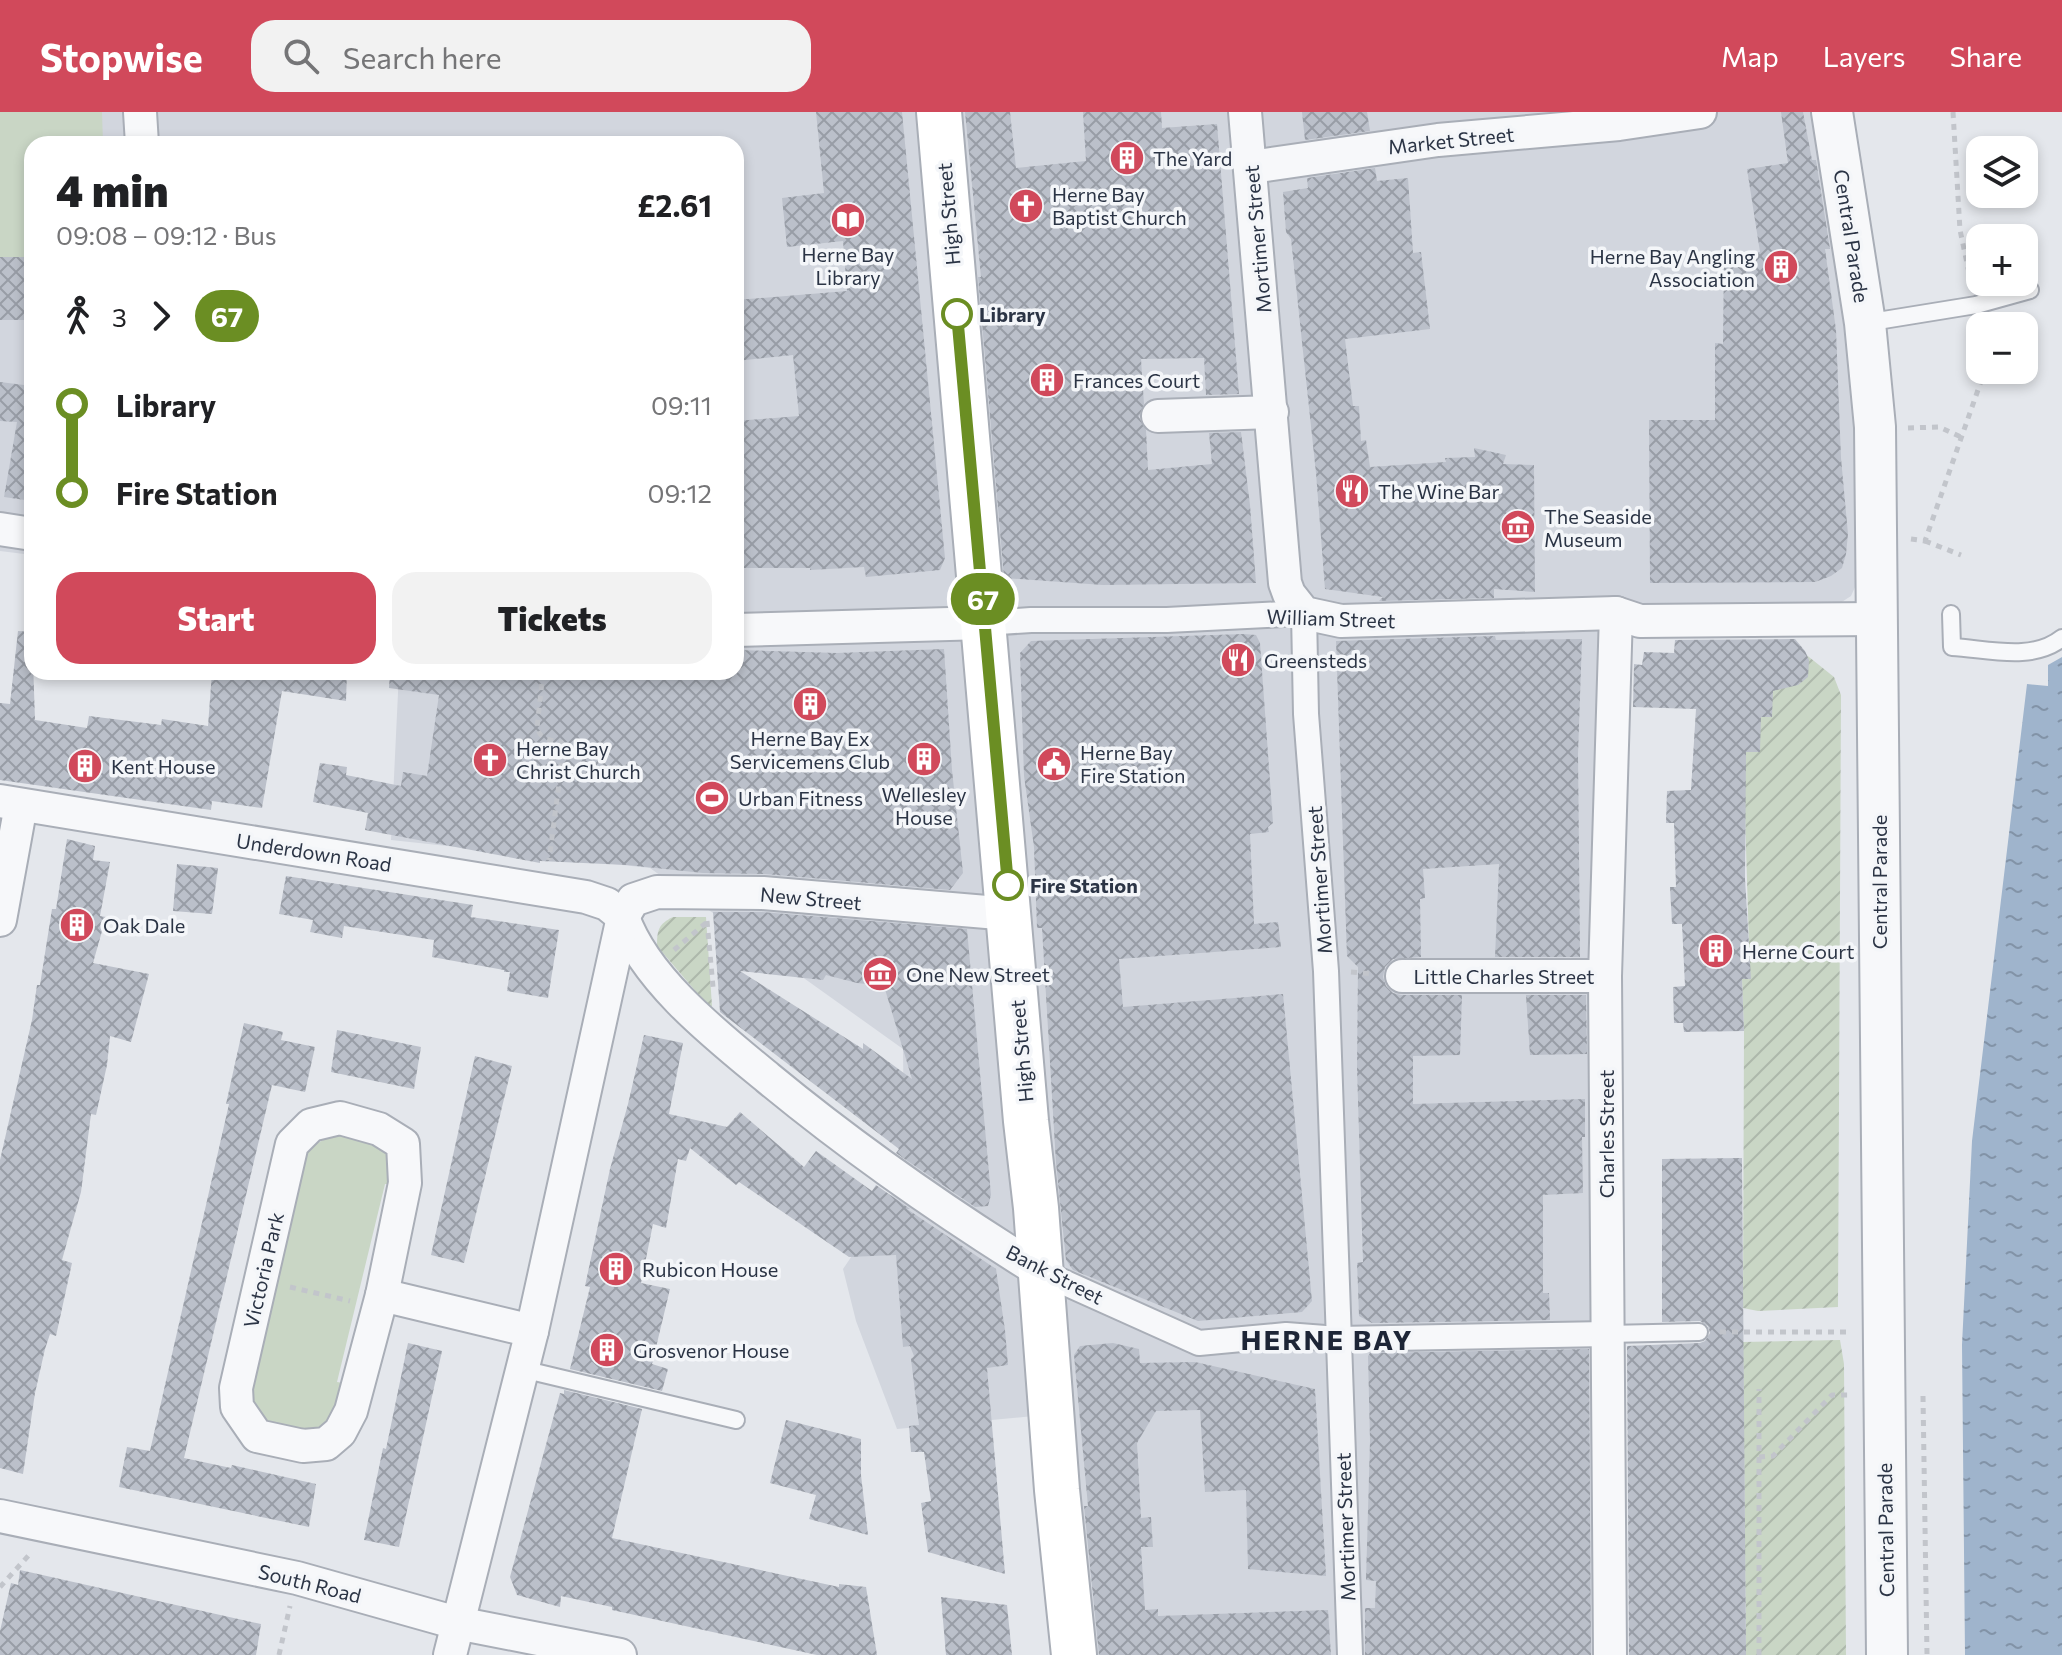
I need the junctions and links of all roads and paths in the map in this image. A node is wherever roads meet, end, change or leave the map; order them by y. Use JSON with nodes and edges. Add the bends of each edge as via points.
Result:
{"nodes":[{"id":1,"x":140,"y":112,"type":"edge"},
{"id":2,"x":939,"y":112,"type":"edge"},
{"id":3,"x":1245,"y":112,"type":"edge"},
{"id":4,"x":1700,"y":112,"type":"edge"},
{"id":5,"x":1832,"y":112,"type":"edge"},
{"id":6,"x":1953,"y":112,"type":"edge"},
{"id":7,"x":142,"y":136,"type":"edge"},
{"id":8,"x":1251,"y":167,"type":"junction"},
{"id":9,"x":2008,"y":296,"type":"edge"},
{"id":10,"x":1976,"y":305,"type":"junction"},
{"id":11,"x":1865,"y":323,"type":"junction"},
{"id":12,"x":1980,"y":384,"type":"edge"},
{"id":13,"x":1272,"y":412,"type":"junction"},
{"id":14,"x":1158,"y":416,"type":"dead end"},
{"id":15,"x":1900,"y":429,"type":"dead end"},
{"id":16,"x":1961,"y":437,"type":"junction"},
{"id":17,"x":0,"y":529,"type":"edge"},
{"id":18,"x":24,"y":533,"type":"edge"},
{"id":19,"x":1902,"y":537,"type":"dead end"},
{"id":20,"x":1925,"y":541,"type":"junction"},
{"id":21,"x":1961,"y":555,"type":"dead end"},
{"id":22,"x":1304,"y":613,"type":"junction"},
{"id":23,"x":1616,"y":613,"type":"junction"},
{"id":24,"x":1951,"y":614,"type":"dead end"},
{"id":25,"x":1878,"y":619,"type":"junction"},
{"id":26,"x":985,"y":623,"type":"junction"},
{"id":27,"x":744,"y":630,"type":"edge"},
{"id":28,"x":2062,"y":638,"type":"edge"},
{"id":29,"x":542,"y":680,"type":"edge"},
{"id":30,"x":10,"y":803,"type":"edge"},
{"id":31,"x":544,"y":890,"type":"junction"},
{"id":32,"x":706,"y":908,"type":"junction"},
{"id":33,"x":1010,"y":914,"type":"junction"},
{"id":34,"x":623,"y":917,"type":"junction"},
{"id":35,"x":0,"y":920,"type":"edge"},
{"id":36,"x":653,"y":968,"type":"junction"},
{"id":37,"x":1326,"y":971,"type":"junction"},
{"id":38,"x":1402,"y":976,"type":"joint"},
{"id":39,"x":1605,"y":976,"type":"junction"},
{"id":40,"x":716,"y":1036,"type":"junction"},
{"id":41,"x":1041,"y":1272,"type":"junction"},
{"id":42,"x":261,"y":1280,"type":"junction"},
{"id":43,"x":380,"y":1301,"type":"junction"},
{"id":44,"x":532,"y":1331,"type":"junction"},
{"id":45,"x":1699,"y":1332,"type":"dead end"},
{"id":46,"x":1732,"y":1332,"type":"dead end"},
{"id":47,"x":1607,"y":1334,"type":"junction"},
{"id":48,"x":1882,"y":1335,"type":"junction"},
{"id":49,"x":1338,"y":1339,"type":"junction"},
{"id":50,"x":522,"y":1369,"type":"junction"},
{"id":51,"x":1759,"y":1389,"type":"dead end"},
{"id":52,"x":1841,"y":1395,"type":"dead end"},
{"id":53,"x":736,"y":1420,"type":"dead end"},
{"id":54,"x":1759,"y":1457,"type":"junction"},
{"id":55,"x":0,"y":1516,"type":"edge"},
{"id":56,"x":297,"y":1578,"type":"junction"},
{"id":57,"x":457,"y":1623,"type":"junction"},
{"id":58,"x":279,"y":1655,"type":"edge"},
{"id":59,"x":450,"y":1655,"type":"edge"},
{"id":60,"x":620,"y":1655,"type":"edge"},
{"id":61,"x":1074,"y":1655,"type":"edge"},
{"id":62,"x":1350,"y":1655,"type":"edge"},
{"id":63,"x":1610,"y":1655,"type":"edge"},
{"id":64,"x":1759,"y":1655,"type":"edge"},
{"id":65,"x":1887,"y":1655,"type":"edge"}],
"edges":[{"from":1,"to":7,"type":"street"},
{"from":2,"to":26,"type":"main road","name":"High Street"},
{"from":3,"to":8,"type":"street","name":"Mortimer Street"},
{"from":4,"to":8,"type":"street","name":"Market Street","via":[[1620,132]]},
{"from":5,"to":11,"type":"street","name":"Central Parade"},
{"from":6,"to":10,"type":"path","via":[[1960,230]]},
{"from":8,"to":13,"type":"street","name":"Mortimer Street"},
{"from":9,"to":10,"type":"lane"},
{"from":10,"to":11,"type":"lane"},
{"from":11,"to":25,"type":"street","name":"Central Parade","via":[[1875,427]]},
{"from":12,"to":16,"type":"path"},
{"from":13,"to":14,"type":"street"},
{"from":13,"to":22,"type":"street","name":"Mortimer Street","via":[[1285,583]]},
{"from":15,"to":16,"type":"path","via":[[1939,427]]},
{"from":16,"to":20,"type":"path"},
{"from":17,"to":18,"type":"street"},
{"from":19,"to":20,"type":"path"},
{"from":20,"to":21,"type":"path"},
{"from":22,"to":23,"type":"street","name":"William Street","via":[[1341,621]]},
{"from":22,"to":26,"type":"street","name":"William Street"},
{"from":22,"to":37,"type":"street","name":"Mortimer Street","via":[[1306,714]]},
{"from":23,"to":25,"type":"street","name":"William Street","via":[[1640,621]]},
{"from":23,"to":39,"type":"street","name":"Charles Street"},
{"from":24,"to":28,"type":"lane","via":[[1952,647],[2032,653]]},
{"from":25,"to":48,"type":"street","name":"Central Parade"},
{"from":26,"to":27,"type":"street","name":"William Street"},
{"from":26,"to":33,"type":"main road","name":"High Street"},
{"from":29,"to":31,"type":"path","via":[[539,735],[564,746]]},
{"from":30,"to":31,"type":"street","name":"Underdown Road"},
{"from":30,"to":35,"type":"street"},
{"from":31,"to":34,"type":"street","name":"Underdown Road","via":[[596,900]]},
{"from":32,"to":33,"type":"street","name":"New Street","via":[[763,893]]},
{"from":32,"to":34,"type":"street","name":"New Street","via":[[657,892],[633,900]]},
{"from":32,"to":36,"type":"path"},
{"from":32,"to":40,"type":"path"},
{"from":33,"to":41,"type":"main road","name":"High Street"},
{"from":34,"to":36,"type":"street","name":"Bank Street"},
{"from":34,"to":44,"type":"street"},
{"from":36,"to":40,"type":"street","name":"Bank Street"},
{"from":37,"to":38,"type":"path"},
{"from":37,"to":49,"type":"street","name":"Mortimer Street"},
{"from":38,"to":39,"type":"street","name":"Little Charles Street"},
{"from":39,"to":47,"type":"street","name":"Charles Street"},
{"from":40,"to":41,"type":"street","name":"Bank Street","via":[[946,1212]]},
{"from":41,"to":49,"type":"street","name":"Bank Street","via":[[1199,1343],[1286,1335]]},
{"from":41,"to":61,"type":"main road","name":"High Street"},
{"from":42,"to":43,"type":"path"},
{"from":42,"to":43,"type":"street","name":"Victoria Park","via":[[236,1388],[237,1407],[257,1436],[272,1441],[326,1444],[340,1432],[351,1411]]},
{"from":42,"to":43,"type":"street","name":"Victoria Park","via":[[292,1144],[311,1125],[340,1118],[379,1129],[403,1144],[405,1183]]},
{"from":43,"to":44,"type":"street"},
{"from":44,"to":50,"type":"street"},
{"from":45,"to":47,"type":"lane"},
{"from":46,"to":48,"type":"path"},
{"from":47,"to":49,"type":"street","name":"Bank Street"},
{"from":47,"to":63,"type":"street","name":"Charles Street"},
{"from":48,"to":65,"type":"street","name":"Central Parade"},
{"from":49,"to":62,"type":"street","name":"Mortimer Street"},
{"from":50,"to":53,"type":"lane"},
{"from":50,"to":57,"type":"street"},
{"from":51,"to":54,"type":"path"},
{"from":52,"to":54,"type":"path","via":[[1832,1395],[1773,1456]]},
{"from":54,"to":64,"type":"path"},
{"from":55,"to":56,"type":"street","name":"South Road"},
{"from":56,"to":57,"type":"street","name":"South Road"},
{"from":56,"to":58,"type":"path"},
{"from":57,"to":59,"type":"street"},
{"from":57,"to":60,"type":"street","name":"South Road"}]}
